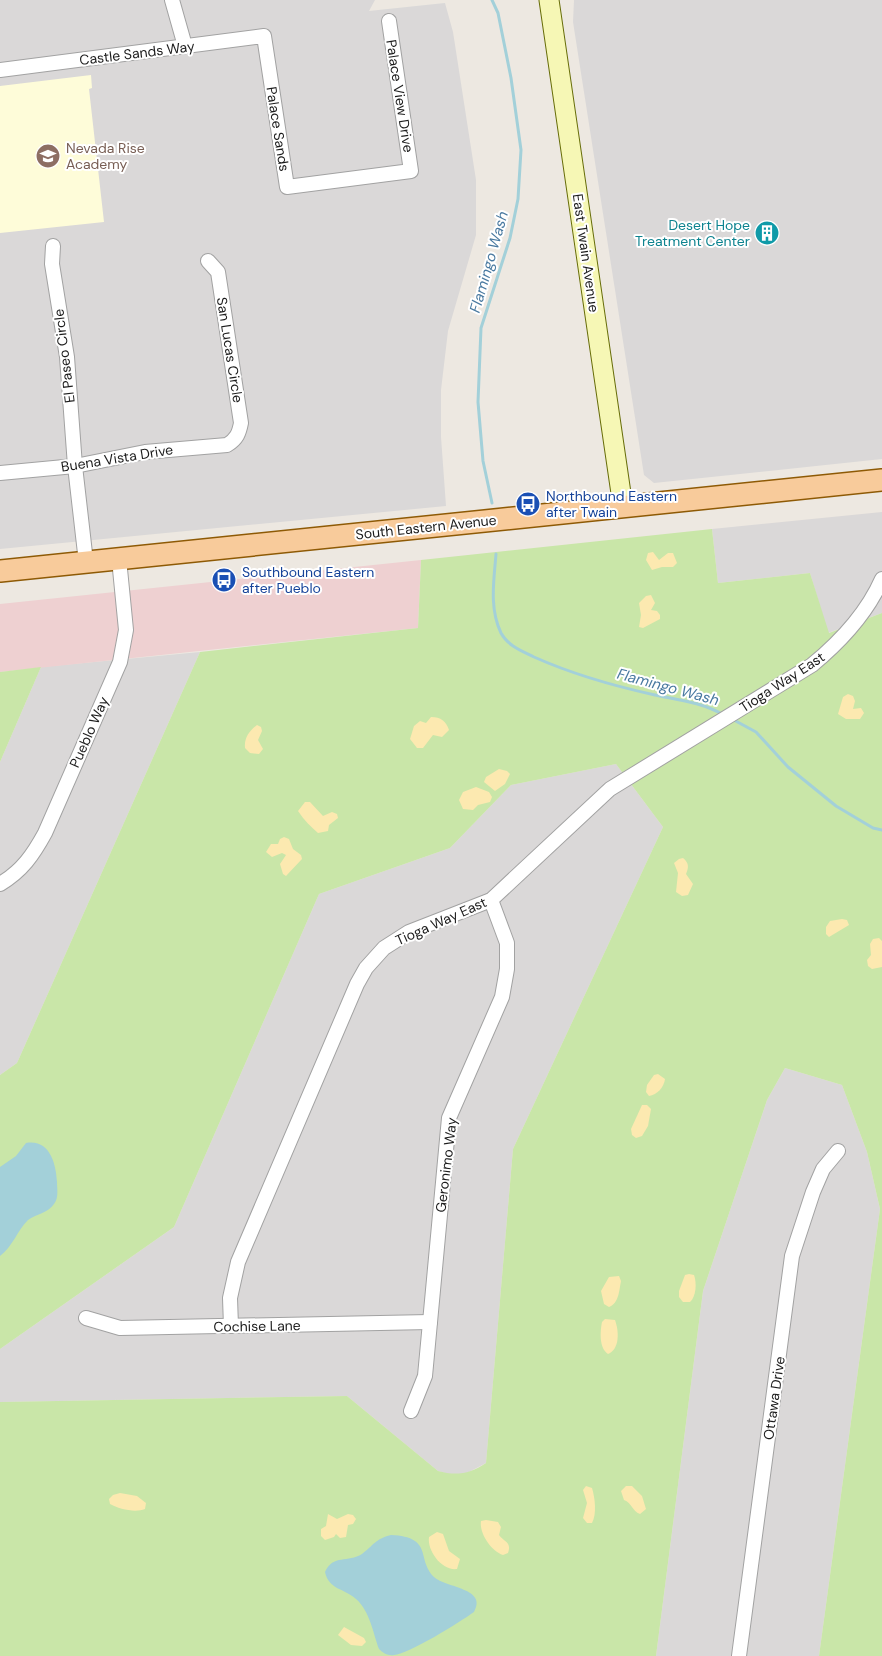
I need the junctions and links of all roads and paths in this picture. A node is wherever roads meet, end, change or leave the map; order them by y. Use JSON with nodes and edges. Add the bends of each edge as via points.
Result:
{"nodes":[{"id":1,"x":172,"y":0,"type":"edge"},
{"id":2,"x":549,"y":0,"type":"edge"},
{"id":3,"x":388,"y":21,"type":"dead end"},
{"id":4,"x":264,"y":36,"type":"joint"},
{"id":5,"x":185,"y":46,"type":"junction"},
{"id":6,"x":5,"y":70,"type":"edge"},
{"id":7,"x":411,"y":172,"type":"joint"},
{"id":8,"x":53,"y":246,"type":"dead end"},
{"id":9,"x":208,"y":261,"type":"dead end"},
{"id":10,"x":234,"y":441,"type":"joint"},
{"id":11,"x":75,"y":466,"type":"junction"},
{"id":12,"x":0,"y":473,"type":"edge"},
{"id":13,"x":882,"y":480,"type":"edge"},
{"id":14,"x":623,"y":507,"type":"junction"},
{"id":15,"x":119,"y":559,"type":"junction"},
{"id":16,"x":86,"y":562,"type":"junction"},
{"id":17,"x":0,"y":571,"type":"edge"},
{"id":18,"x":882,"y":580,"type":"edge"},
{"id":19,"x":0,"y":884,"type":"edge"},
{"id":20,"x":491,"y":900,"type":"junction"},
{"id":21,"x":838,"y":1151,"type":"dead end"},
{"id":22,"x":86,"y":1318,"type":"dead end"},
{"id":23,"x":430,"y":1322,"type":"junction"},
{"id":24,"x":231,"y":1326,"type":"junction"},
{"id":25,"x":411,"y":1411,"type":"dead end"},
{"id":26,"x":739,"y":1656,"type":"edge"}],
"edges":[{"from":1,"to":5,"type":"street"},
{"from":2,"to":14,"type":"street","name":"East Twain Avenue"},
{"from":3,"to":7,"type":"street","name":"Palace View Drive"},
{"from":4,"to":5,"type":"street","name":"Castle Sands Way"},
{"from":4,"to":7,"type":"street","name":"Palace Sands","via":[[287,187]]},
{"from":5,"to":6,"type":"street","name":"Castle Sands Way"},
{"from":8,"to":11,"type":"street","name":"El Paseo Circle","via":[[52,264],[66,357]]},
{"from":9,"to":10,"type":"street","name":"San Lucas Circle","via":[[218,272],[241,423]]},
{"from":10,"to":11,"type":"street","name":"Buena Vista Drive","via":[[227,445],[146,452]]},
{"from":11,"to":12,"type":"street","name":"Buena Vista Drive"},
{"from":11,"to":16,"type":"street","name":"El Paseo Circle"},
{"from":13,"to":14,"type":"main road","name":"South Eastern Avenue"},
{"from":14,"to":15,"type":"main road","name":"South Eastern Avenue"},
{"from":15,"to":16,"type":"main road","name":"South Eastern Avenue"},
{"from":15,"to":19,"type":"street","name":"Pueblo Way","via":[[126,630],[120,662],[41,840],[16,874]]},
{"from":16,"to":17,"type":"main road","name":"South Eastern Avenue"},
{"from":18,"to":20,"type":"street","name":"Tioga Way East","via":[[839,643],[812,665],[610,789]]},
{"from":20,"to":23,"type":"street","name":"Geronimo Way","via":[[507,943],[507,969],[502,997],[449,1118]]},
{"from":20,"to":24,"type":"street","name":"Tioga Way East","via":[[409,932],[384,948],[366,968],[238,1262],[230,1298]]},
{"from":21,"to":26,"type":"street","name":"Ottawa Drive","via":[[823,1169],[792,1256]]},
{"from":22,"to":24,"type":"street","name":"Cochise Lane","via":[[120,1328]]},
{"from":23,"to":24,"type":"street","name":"Cochise Lane"},
{"from":23,"to":25,"type":"street","name":"Geronimo Way","via":[[425,1376]]}]}
